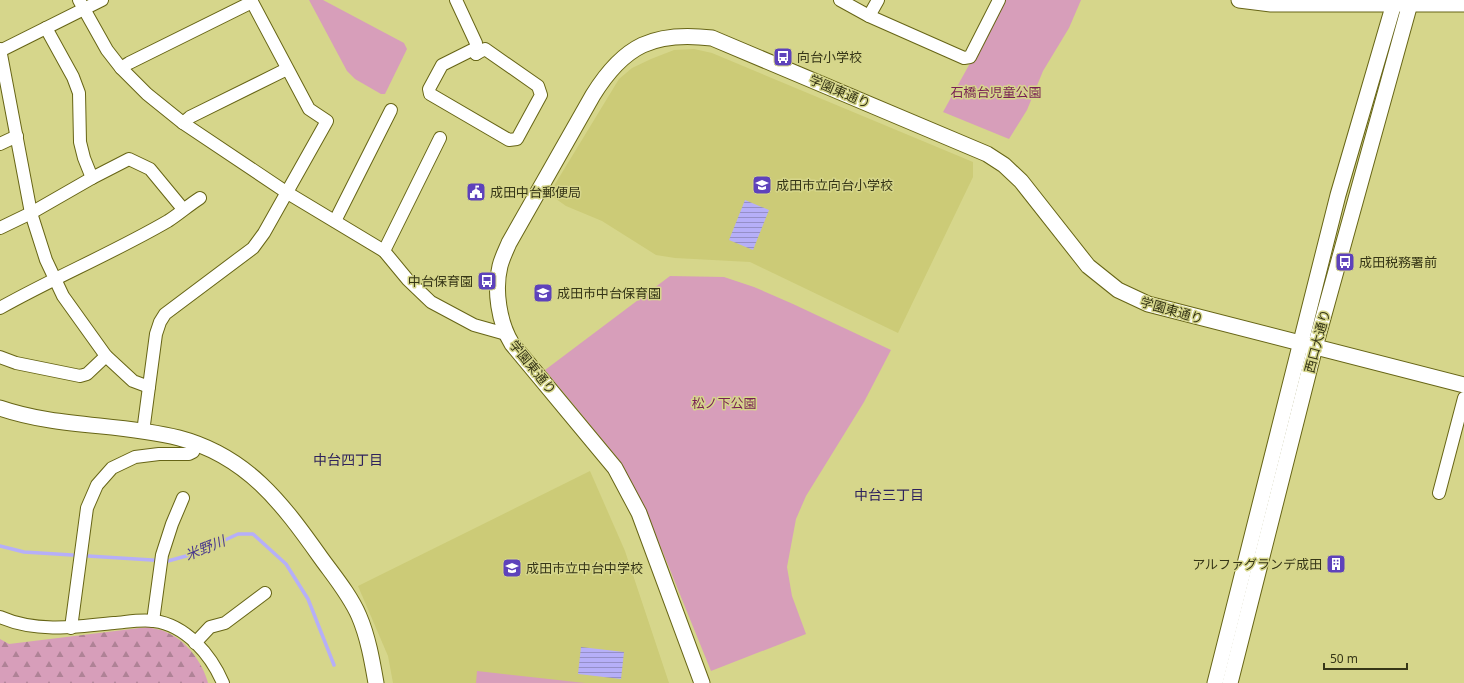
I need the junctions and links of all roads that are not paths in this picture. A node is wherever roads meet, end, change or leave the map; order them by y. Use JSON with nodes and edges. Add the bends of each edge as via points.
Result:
{"nodes":[{"id":1,"x":102,"y":0,"type":"edge"},
{"id":2,"x":456,"y":0,"type":"edge"},
{"id":3,"x":840,"y":0,"type":"edge"},
{"id":4,"x":878,"y":0,"type":"edge"},
{"id":5,"x":999,"y":0,"type":"edge"},
{"id":6,"x":1239,"y":0,"type":"edge"},
{"id":7,"x":251,"y":1,"type":"edge"},
{"id":8,"x":1402,"y":2,"type":"edge"},
{"id":9,"x":1464,"y":4,"type":"edge"},
{"id":10,"x":81,"y":5,"type":"edge"},
{"id":11,"x":868,"y":16,"type":"junction"},
{"id":12,"x":46,"y":28,"type":"junction"},
{"id":13,"x":0,"y":50,"type":"edge"},
{"id":14,"x":476,"y":54,"type":"junction"},
{"id":15,"x":122,"y":68,"type":"junction"},
{"id":16,"x":287,"y":69,"type":"junction"},
{"id":17,"x":391,"y":110,"type":"dead end"},
{"id":18,"x":183,"y":123,"type":"junction"},
{"id":19,"x":17,"y":136,"type":"junction"},
{"id":20,"x":440,"y":138,"type":"dead end"},
{"id":21,"x":0,"y":144,"type":"edge"},
{"id":22,"x":92,"y":178,"type":"junction"},
{"id":23,"x":286,"y":192,"type":"junction"},
{"id":24,"x":200,"y":198,"type":"dead end"},
{"id":25,"x":183,"y":209,"type":"junction"},
{"id":26,"x":31,"y":213,"type":"junction"},
{"id":27,"x":335,"y":221,"type":"junction"},
{"id":28,"x":0,"y":228,"type":"edge"},
{"id":29,"x":384,"y":251,"type":"junction"},
{"id":30,"x":54,"y":279,"type":"junction"},
{"id":31,"x":0,"y":308,"type":"edge"},
{"id":32,"x":506,"y":334,"type":"junction"},
{"id":33,"x":1299,"y":344,"type":"junction"},
{"id":34,"x":1314,"y":347,"type":"junction"},
{"id":35,"x":106,"y":356,"type":"junction"},
{"id":36,"x":0,"y":357,"type":"edge"},
{"id":37,"x":1464,"y":385,"type":"edge"},
{"id":38,"x":149,"y":387,"type":"junction"},
{"id":39,"x":1464,"y":398,"type":"edge"},
{"id":40,"x":0,"y":408,"type":"edge"},
{"id":41,"x":143,"y":432,"type":"junction"},
{"id":42,"x":197,"y":444,"type":"junction"},
{"id":43,"x":1439,"y":493,"type":"dead end"},
{"id":44,"x":183,"y":498,"type":"dead end"},
{"id":45,"x":266,"y":593,"type":"dead end"},
{"id":46,"x":0,"y":617,"type":"edge"},
{"id":47,"x":152,"y":621,"type":"junction"},
{"id":48,"x":71,"y":628,"type":"junction"},
{"id":49,"x":195,"y":643,"type":"junction"},
{"id":50,"x":223,"y":683,"type":"edge"},
{"id":51,"x":376,"y":683,"type":"edge"},
{"id":52,"x":702,"y":683,"type":"edge"},
{"id":53,"x":1216,"y":683,"type":"edge"},
{"id":54,"x":1230,"y":683,"type":"edge"}],
"edges":[{"from":1,"to":10,"type":"street"},
{"from":2,"to":14,"type":"street","via":[[476,43]]},
{"from":3,"to":11,"type":"street"},
{"from":4,"to":11,"type":"street"},
{"from":5,"to":11,"type":"street","via":[[970,56],[964,58]]},
{"from":6,"to":8,"type":"street","via":[[1270,4]]},
{"from":7,"to":15,"type":"street"},
{"from":7,"to":16,"type":"street"},
{"from":8,"to":9,"type":"street"},
{"from":8,"to":33,"type":"street","name":"西口大通り","via":[[1338,195]]},
{"from":8,"to":34,"type":"street","name":"西口大通り"},
{"from":10,"to":12,"type":"street"},
{"from":10,"to":15,"type":"street","via":[[107,50]]},
{"from":12,"to":13,"type":"street"},
{"from":12,"to":22,"type":"street","via":[[79,93],[80,142]]},
{"from":13,"to":19,"type":"street"},
{"from":14,"to":14,"type":"street","via":[[485,49],[538,86],[541,95],[517,139],[509,140],[430,94],[429,89],[442,65],[476,48]]},
{"from":15,"to":18,"type":"street","via":[[147,94]]},
{"from":16,"to":18,"type":"street","via":[[190,117]]},
{"from":16,"to":23,"type":"street","via":[[309,108],[327,121]]},
{"from":17,"to":27,"type":"street"},
{"from":18,"to":23,"type":"street"},
{"from":19,"to":21,"type":"street"},
{"from":19,"to":26,"type":"street"},
{"from":20,"to":29,"type":"street"},
{"from":22,"to":25,"type":"street","via":[[129,159],[150,169]]},
{"from":22,"to":26,"type":"street"},
{"from":23,"to":27,"type":"street"},
{"from":23,"to":38,"type":"street","via":[[253,248],[174,307],[160,322]]},
{"from":24,"to":25,"type":"street"},
{"from":25,"to":30,"type":"street","via":[[170,220]]},
{"from":26,"to":28,"type":"street"},
{"from":26,"to":30,"type":"street"},
{"from":27,"to":29,"type":"street"},
{"from":29,"to":32,"type":"street","via":[[408,280],[431,302],[474,325]]},
{"from":30,"to":31,"type":"street"},
{"from":30,"to":35,"type":"street"},
{"from":32,"to":33,"type":"street","name":"学園東通り","via":[[499,306],[500,266],[509,243],[606,74],[622,58],[655,39],[694,36],[712,38],[987,154],[1021,181],[1088,266],[1118,290],[1133,298],[1180,314]]},
{"from":32,"to":52,"type":"street","name":"学園東通り","via":[[615,468],[640,513]]},
{"from":33,"to":34,"type":"street","name":"学園東通り"},
{"from":33,"to":53,"type":"street","name":"西口大通り"},
{"from":34,"to":37,"type":"street","name":"学園東通り"},
{"from":34,"to":54,"type":"street","name":"西口大通り"},
{"from":35,"to":36,"type":"street","via":[[87,374],[80,376],[16,364]]},
{"from":35,"to":38,"type":"street","via":[[133,382]]},
{"from":38,"to":41,"type":"street"},
{"from":39,"to":43,"type":"street"},
{"from":40,"to":41,"type":"street","via":[[40,420]]},
{"from":41,"to":42,"type":"street"},
{"from":42,"to":48,"type":"street","via":[[189,454],[144,455],[126,460],[109,471],[97,485],[87,508]]},
{"from":42,"to":51,"type":"street","via":[[224,456],[248,472],[272,493],[290,515],[341,585],[358,615],[370,650]]},
{"from":44,"to":47,"type":"street","via":[[162,555]]},
{"from":45,"to":49,"type":"street","via":[[225,623],[210,627]]},
{"from":46,"to":48,"type":"street","via":[[36,626]]},
{"from":47,"to":48,"type":"street"},
{"from":47,"to":49,"type":"street","via":[[179,630]]},
{"from":49,"to":50,"type":"street","via":[[212,662]]}]}
